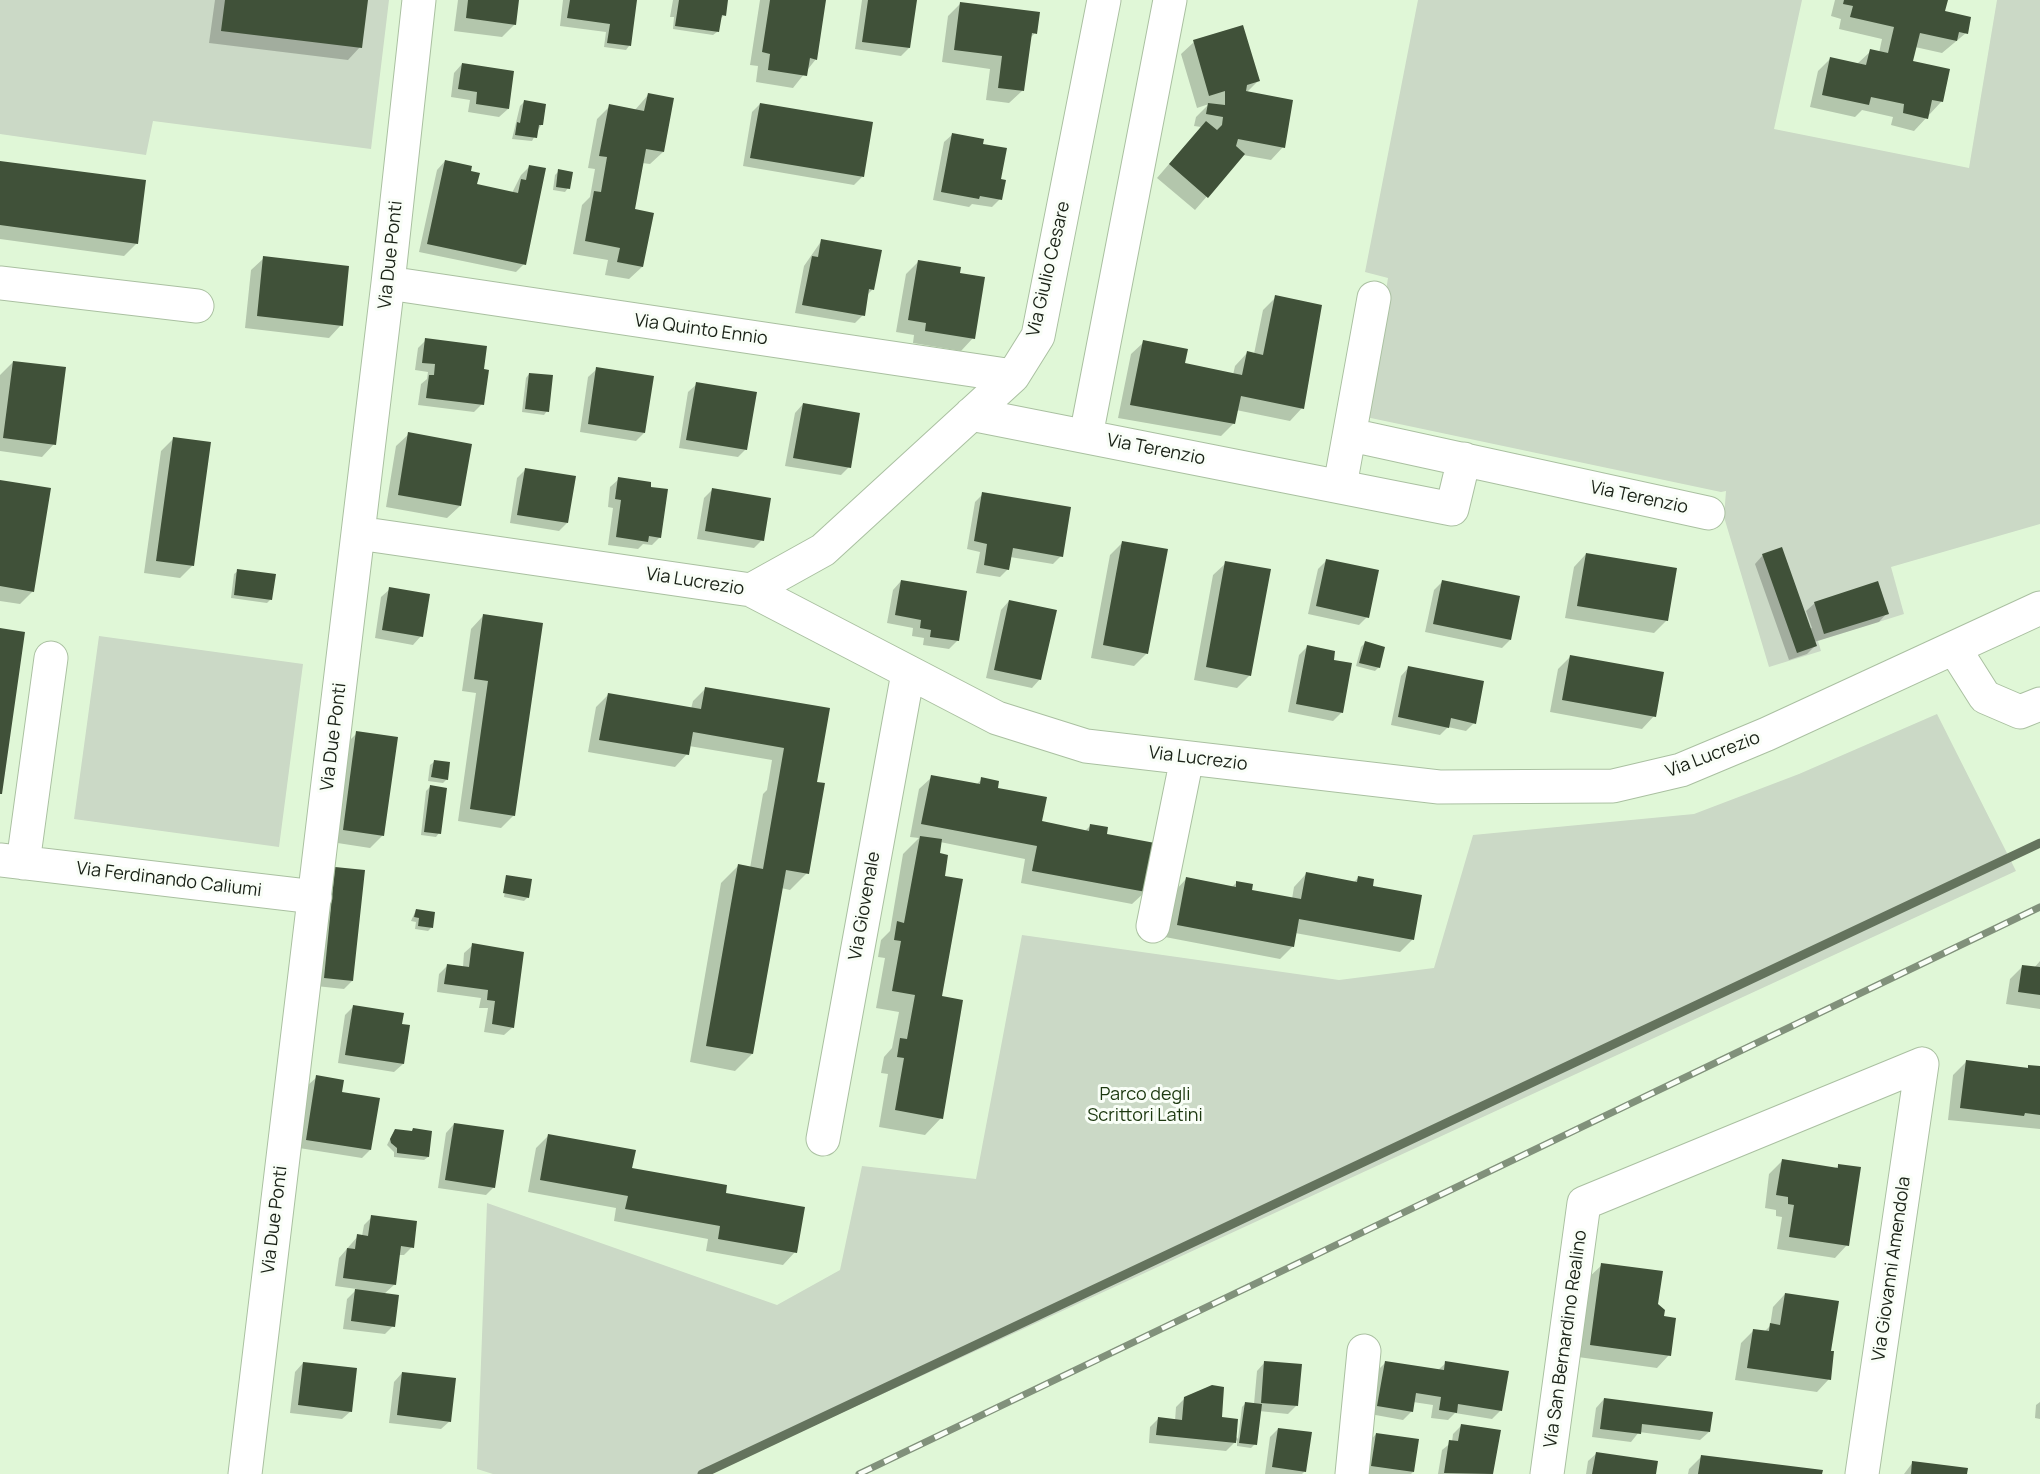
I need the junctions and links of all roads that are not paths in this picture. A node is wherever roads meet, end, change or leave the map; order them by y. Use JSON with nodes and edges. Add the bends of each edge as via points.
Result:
{"nodes":[{"id":1,"x":419,"y":0,"type":"edge"},
{"id":2,"x":1104,"y":0,"type":"edge"},
{"id":3,"x":1170,"y":0,"type":"edge"},
{"id":4,"x":0,"y":283,"type":"edge"},
{"id":5,"x":388,"y":284,"type":"junction"},
{"id":6,"x":1374,"y":298,"type":"dead end"},
{"id":7,"x":197,"y":306,"type":"dead end"},
{"id":8,"x":1012,"y":376,"type":"junction"},
{"id":9,"x":971,"y":414,"type":"junction"},
{"id":10,"x":1351,"y":435,"type":"junction"},
{"id":11,"x":1086,"y":436,"type":"junction"},
{"id":12,"x":1464,"y":459,"type":"junction"},
{"id":13,"x":1340,"y":486,"type":"junction"},
{"id":14,"x":1708,"y":513,"type":"dead end"},
{"id":15,"x":358,"y":533,"type":"junction"},
{"id":16,"x":751,"y":590,"type":"junction"},
{"id":17,"x":2040,"y":608,"type":"edge"},
{"id":18,"x":1954,"y":648,"type":"junction"},
{"id":19,"x":51,"y":658,"type":"dead end"},
{"id":20,"x":908,"y":674,"type":"junction"},
{"id":21,"x":2040,"y":704,"type":"edge"},
{"id":22,"x":1187,"y":758,"type":"junction"},
{"id":23,"x":12,"y":861,"type":"edge"},
{"id":24,"x":315,"y":897,"type":"junction"},
{"id":25,"x":1153,"y":926,"type":"dead end"},
{"id":26,"x":1922,"y":1064,"type":"joint"},
{"id":27,"x":823,"y":1139,"type":"dead end"},
{"id":28,"x":1364,"y":1351,"type":"dead end"},
{"id":29,"x":245,"y":1474,"type":"edge"},
{"id":30,"x":1352,"y":1474,"type":"edge"},
{"id":31,"x":1547,"y":1474,"type":"edge"},
{"id":32,"x":1863,"y":1474,"type":"edge"}],
"edges":[{"from":1,"to":5,"type":"street","name":"Via Due Ponti"},
{"from":2,"to":8,"type":"street","name":"Via Giulio Cesare","via":[[1038,336]]},
{"from":3,"to":11,"type":"street"},
{"from":4,"to":7,"type":"street"},
{"from":5,"to":8,"type":"street","name":"Via Quinto Ennio"},
{"from":5,"to":15,"type":"street","name":"Via Due Ponti"},
{"from":6,"to":10,"type":"street"},
{"from":8,"to":9,"type":"street","name":"Via Giulio Cesare"},
{"from":9,"to":11,"type":"street","name":"Via Terenzio"},
{"from":9,"to":16,"type":"street","name":"Via Giulio Cesare","via":[[823,550]]},
{"from":10,"to":12,"type":"street","name":"Via Terenzio"},
{"from":10,"to":13,"type":"street"},
{"from":11,"to":13,"type":"street","name":"Via Terenzio"},
{"from":12,"to":13,"type":"street","name":"Via Terenzio","via":[[1452,509]]},
{"from":12,"to":14,"type":"street","name":"Via Terenzio"},
{"from":15,"to":16,"type":"street","name":"Via Lucrezio"},
{"from":15,"to":24,"type":"street","name":"Via Due Ponti"},
{"from":16,"to":20,"type":"street","name":"Via Lucrezio"},
{"from":17,"to":18,"type":"street","name":"Via Lucrezio"},
{"from":18,"to":21,"type":"street","via":[[1985,697],[2020,712]]},
{"from":18,"to":22,"type":"street","name":"Via Lucrezio","via":[[1721,755],[1681,770],[1613,786],[1439,787]]},
{"from":19,"to":23,"type":"street","name":"Via Ferdinando Caliumi"},
{"from":20,"to":22,"type":"street","name":"Via Lucrezio","via":[[997,718],[1086,746]]},
{"from":20,"to":27,"type":"street","name":"Via Giovenale"},
{"from":22,"to":25,"type":"street"},
{"from":23,"to":24,"type":"street","name":"Via Ferdinando Caliumi"},
{"from":24,"to":29,"type":"street","name":"Via Due Ponti"},
{"from":26,"to":31,"type":"street","name":"Via San Bernardino Realino","via":[[1584,1203]]},
{"from":26,"to":32,"type":"street","name":"Via Giovanni Amendola"},
{"from":28,"to":30,"type":"street"}]}
